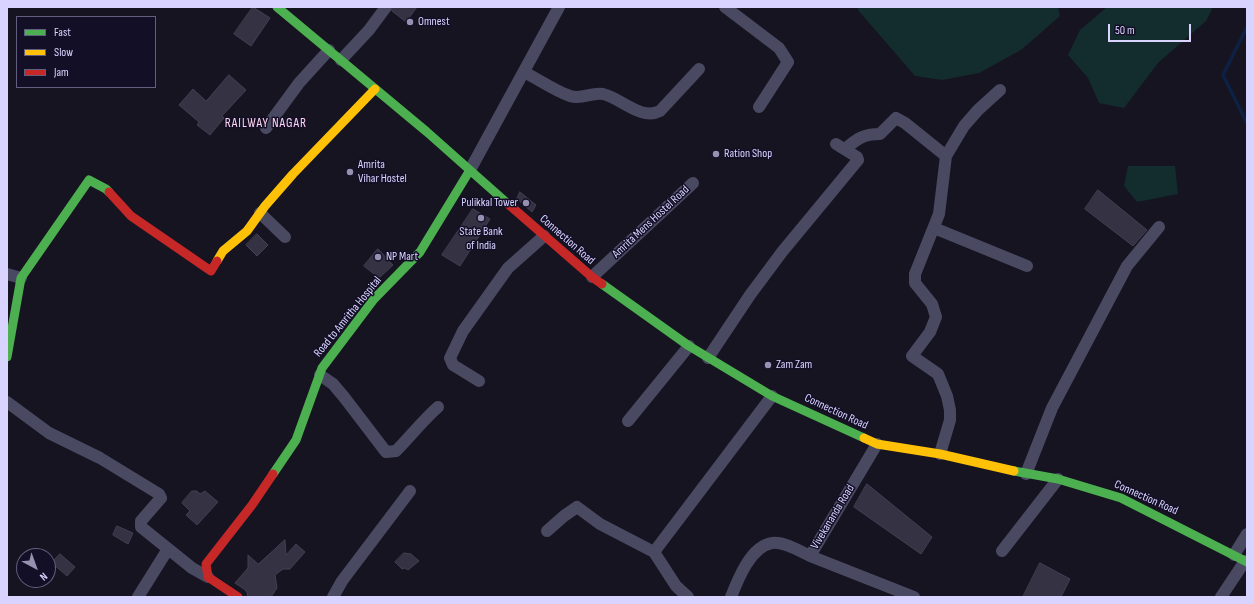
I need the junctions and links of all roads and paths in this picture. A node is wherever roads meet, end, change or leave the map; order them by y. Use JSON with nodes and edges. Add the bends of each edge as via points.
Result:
{"nodes":[{"id":1,"x":278,"y":7,"type":"edge"},
{"id":2,"x":386,"y":7,"type":"edge"},
{"id":3,"x":560,"y":7,"type":"edge"},
{"id":4,"x":725,"y":7,"type":"edge"},
{"id":5,"x":329,"y":50,"type":"junction"},
{"id":6,"x":341,"y":60,"type":"junction"},
{"id":7,"x":699,"y":69,"type":"dead end"},
{"id":8,"x":524,"y":72,"type":"junction"},
{"id":9,"x":375,"y":89,"type":"junction"},
{"id":10,"x":1000,"y":90,"type":"dead end"},
{"id":11,"x":759,"y":107,"type":"dead end"},
{"id":12,"x":266,"y":128,"type":"dead end"},
{"id":13,"x":946,"y":156,"type":"junction"},
{"id":14,"x":470,"y":170,"type":"junction"},
{"id":15,"x":692,"y":183,"type":"dead end"},
{"id":16,"x":260,"y":213,"type":"junction"},
{"id":17,"x":1159,"y":227,"type":"dead end"},
{"id":18,"x":934,"y":228,"type":"junction"},
{"id":19,"x":544,"y":236,"type":"junction"},
{"id":20,"x":285,"y":238,"type":"dead end"},
{"id":21,"x":1027,"y":266,"type":"dead end"},
{"id":22,"x":7,"y":274,"type":"edge"},
{"id":23,"x":592,"y":277,"type":"junction"},
{"id":24,"x":21,"y":278,"type":"junction"},
{"id":25,"x":689,"y":346,"type":"junction"},
{"id":26,"x":7,"y":357,"type":"edge"},
{"id":27,"x":708,"y":358,"type":"junction"},
{"id":28,"x":320,"y":375,"type":"junction"},
{"id":29,"x":479,"y":381,"type":"dead end"},
{"id":30,"x":772,"y":396,"type":"junction"},
{"id":31,"x":7,"y":402,"type":"edge"},
{"id":32,"x":438,"y":407,"type":"dead end"},
{"id":33,"x":628,"y":421,"type":"dead end"},
{"id":34,"x":877,"y":444,"type":"junction"},
{"id":35,"x":940,"y":454,"type":"junction"},
{"id":36,"x":1026,"y":474,"type":"junction"},
{"id":37,"x":1058,"y":479,"type":"junction"},
{"id":38,"x":410,"y":491,"type":"dead end"},
{"id":39,"x":548,"y":531,"type":"dead end"},
{"id":40,"x":1247,"y":534,"type":"edge"},
{"id":41,"x":168,"y":549,"type":"junction"},
{"id":42,"x":1002,"y":551,"type":"dead end"},
{"id":43,"x":654,"y":552,"type":"junction"},
{"id":44,"x":1234,"y":555,"type":"junction"},
{"id":45,"x":810,"y":556,"type":"junction"},
{"id":46,"x":1246,"y":562,"type":"edge"},
{"id":47,"x":208,"y":577,"type":"junction"},
{"id":48,"x":681,"y":594,"type":"edge"},
{"id":49,"x":138,"y":597,"type":"edge"},
{"id":50,"x":238,"y":597,"type":"edge"},
{"id":51,"x":333,"y":597,"type":"edge"},
{"id":52,"x":731,"y":597,"type":"edge"},
{"id":53,"x":914,"y":597,"type":"edge"},
{"id":54,"x":1221,"y":597,"type":"edge"}],
"edges":[{"from":1,"to":5,"type":"street","name":"Connection Road"},
{"from":2,"to":6,"type":"street"},
{"from":3,"to":8,"type":"street"},
{"from":4,"to":11,"type":"street","via":[[780,48],[788,62]]},
{"from":5,"to":6,"type":"street","name":"Connection Road"},
{"from":5,"to":12,"type":"street","via":[[299,83]]},
{"from":6,"to":9,"type":"street","name":"Connection Road"},
{"from":7,"to":8,"type":"street","via":[[660,111],[653,114],[645,114],[604,94],[579,98],[570,96]]},
{"from":8,"to":14,"type":"street"},
{"from":9,"to":14,"type":"street","name":"Connection Road"},
{"from":9,"to":16,"type":"street","via":[[316,149]]},
{"from":10,"to":13,"type":"street","via":[[964,126]]},
{"from":13,"to":18,"type":"street","via":[[939,214]]},
{"from":13,"to":27,"type":"street","via":[[896,118],[880,134],[868,134],[840,147],[858,160],[782,252]]},
{"from":14,"to":19,"type":"street","name":"Connection Road"},
{"from":14,"to":28,"type":"street","name":"Road to Amritha Hospital","via":[[420,252],[374,299],[322,368]]},
{"from":15,"to":23,"type":"street","name":"Amrita Mens Hostel Road"},
{"from":16,"to":20,"type":"street"},
{"from":16,"to":24,"type":"street","via":[[247,231],[223,251],[211,270],[131,216],[106,189],[89,180]]},
{"from":17,"to":36,"type":"street","via":[[1127,266],[1052,408]]},
{"from":18,"to":21,"type":"street"},
{"from":18,"to":35,"type":"street","via":[[917,266],[915,283],[932,304],[936,317],[930,332],[912,356],[938,374],[947,396],[950,420]]},
{"from":19,"to":23,"type":"street","name":"Connection Road"},
{"from":19,"to":29,"type":"street","via":[[508,268],[464,331],[450,358],[453,366]]},
{"from":22,"to":24,"type":"street"},
{"from":23,"to":25,"type":"street","name":"Connection Road"},
{"from":24,"to":26,"type":"street"},
{"from":25,"to":27,"type":"street","name":"Connection Road"},
{"from":25,"to":33,"type":"street"},
{"from":27,"to":30,"type":"street","name":"Connection Road"},
{"from":28,"to":32,"type":"street","via":[[333,384],[386,452],[396,451]]},
{"from":28,"to":47,"type":"street","name":"Road to Amritha Hospital","via":[[296,440],[252,506],[206,564]]},
{"from":30,"to":34,"type":"street","name":"Connection Road"},
{"from":30,"to":43,"type":"street"},
{"from":31,"to":41,"type":"street","via":[[48,433],[100,458],[159,494],[161,498],[141,521],[141,526]]},
{"from":34,"to":35,"type":"street","name":"Connection Road"},
{"from":34,"to":45,"type":"street","name":"Vivekananda Road"},
{"from":35,"to":36,"type":"street","name":"Connection Road"},
{"from":36,"to":37,"type":"street","name":"Connection Road"},
{"from":37,"to":42,"type":"street"},
{"from":37,"to":44,"type":"street","name":"Connection Road","via":[[1121,498]]},
{"from":38,"to":51,"type":"street","via":[[342,581]]},
{"from":39,"to":43,"type":"street","via":[[577,507],[600,524]]},
{"from":40,"to":44,"type":"street"},
{"from":41,"to":47,"type":"street"},
{"from":41,"to":49,"type":"street"},
{"from":43,"to":48,"type":"street"},
{"from":44,"to":46,"type":"street","name":"Connection Road"},
{"from":45,"to":52,"type":"street","name":"Vivekananda Road","via":[[773,542],[760,547],[748,561]]},
{"from":45,"to":53,"type":"street"},
{"from":46,"to":54,"type":"street"},
{"from":47,"to":50,"type":"street"}]}
